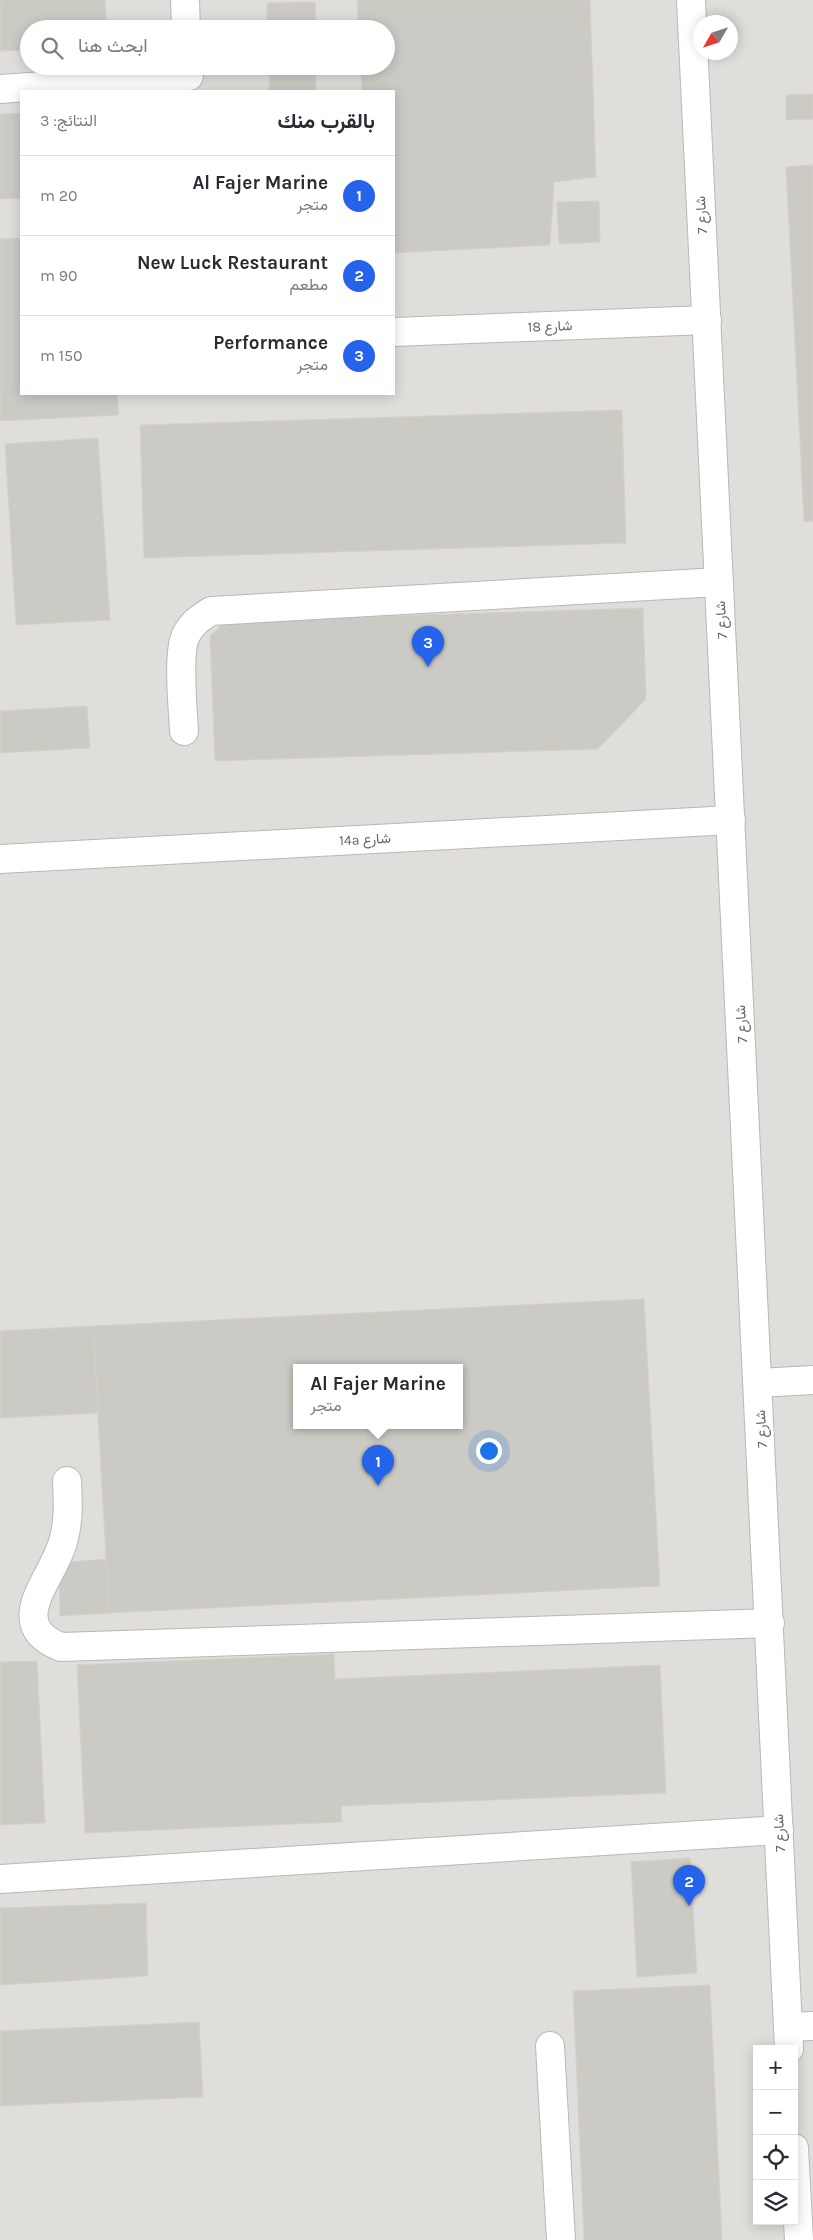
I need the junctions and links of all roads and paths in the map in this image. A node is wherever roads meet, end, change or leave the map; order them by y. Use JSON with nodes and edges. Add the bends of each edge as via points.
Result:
{"nodes":[{"id":1,"x":185,"y":0,"type":"edge"},
{"id":2,"x":691,"y":0,"type":"edge"},
{"id":3,"x":186,"y":20,"type":"edge"},
{"id":4,"x":189,"y":78,"type":"edge"},
{"id":5,"x":0,"y":89,"type":"edge"},
{"id":6,"x":707,"y":320,"type":"junction"},
{"id":7,"x":395,"y":332,"type":"edge"},
{"id":8,"x":719,"y":582,"type":"junction"},
{"id":9,"x":184,"y":731,"type":"dead end"},
{"id":10,"x":731,"y":820,"type":"junction"},
{"id":11,"x":0,"y":859,"type":"edge"},
{"id":12,"x":813,"y":1380,"type":"edge"},
{"id":13,"x":758,"y":1383,"type":"junction"},
{"id":14,"x":67,"y":1480,"type":"dead end"},
{"id":15,"x":770,"y":1623,"type":"junction"},
{"id":16,"x":779,"y":1830,"type":"junction"},
{"id":17,"x":0,"y":1879,"type":"edge"},
{"id":18,"x":797,"y":2034,"type":"edge"},
{"id":19,"x":550,"y":2046,"type":"dead end"},
{"id":20,"x":796,"y":2180,"type":"edge"},
{"id":21,"x":561,"y":2240,"type":"edge"},
{"id":22,"x":799,"y":2240,"type":"edge"}],
"edges":[{"from":1,"to":3,"type":"lane"},
{"from":2,"to":6,"type":"lane","name":"شارع 7"},
{"from":4,"to":5,"type":"lane"},
{"from":6,"to":7,"type":"lane","name":"شارع 18"},
{"from":6,"to":8,"type":"lane","name":"شارع 7"},
{"from":8,"to":9,"type":"lane","via":[[210,611],[195,621],[185,636],[182,654]]},
{"from":8,"to":10,"type":"lane","name":"شارع 7"},
{"from":10,"to":11,"type":"lane","name":"14a شارع"},
{"from":10,"to":13,"type":"lane","name":"شارع 7"},
{"from":12,"to":13,"type":"lane"},
{"from":13,"to":15,"type":"lane","name":"شارع 7"},
{"from":14,"to":15,"type":"lane","via":[[68,1511],[63,1541],[32,1609],[33,1622],[39,1634],[61,1647]]},
{"from":15,"to":16,"type":"lane","name":"شارع 7"},
{"from":16,"to":17,"type":"lane"},
{"from":16,"to":18,"type":"lane","name":"شارع 7"},
{"from":19,"to":21,"type":"lane"},
{"from":20,"to":22,"type":"lane"}]}
